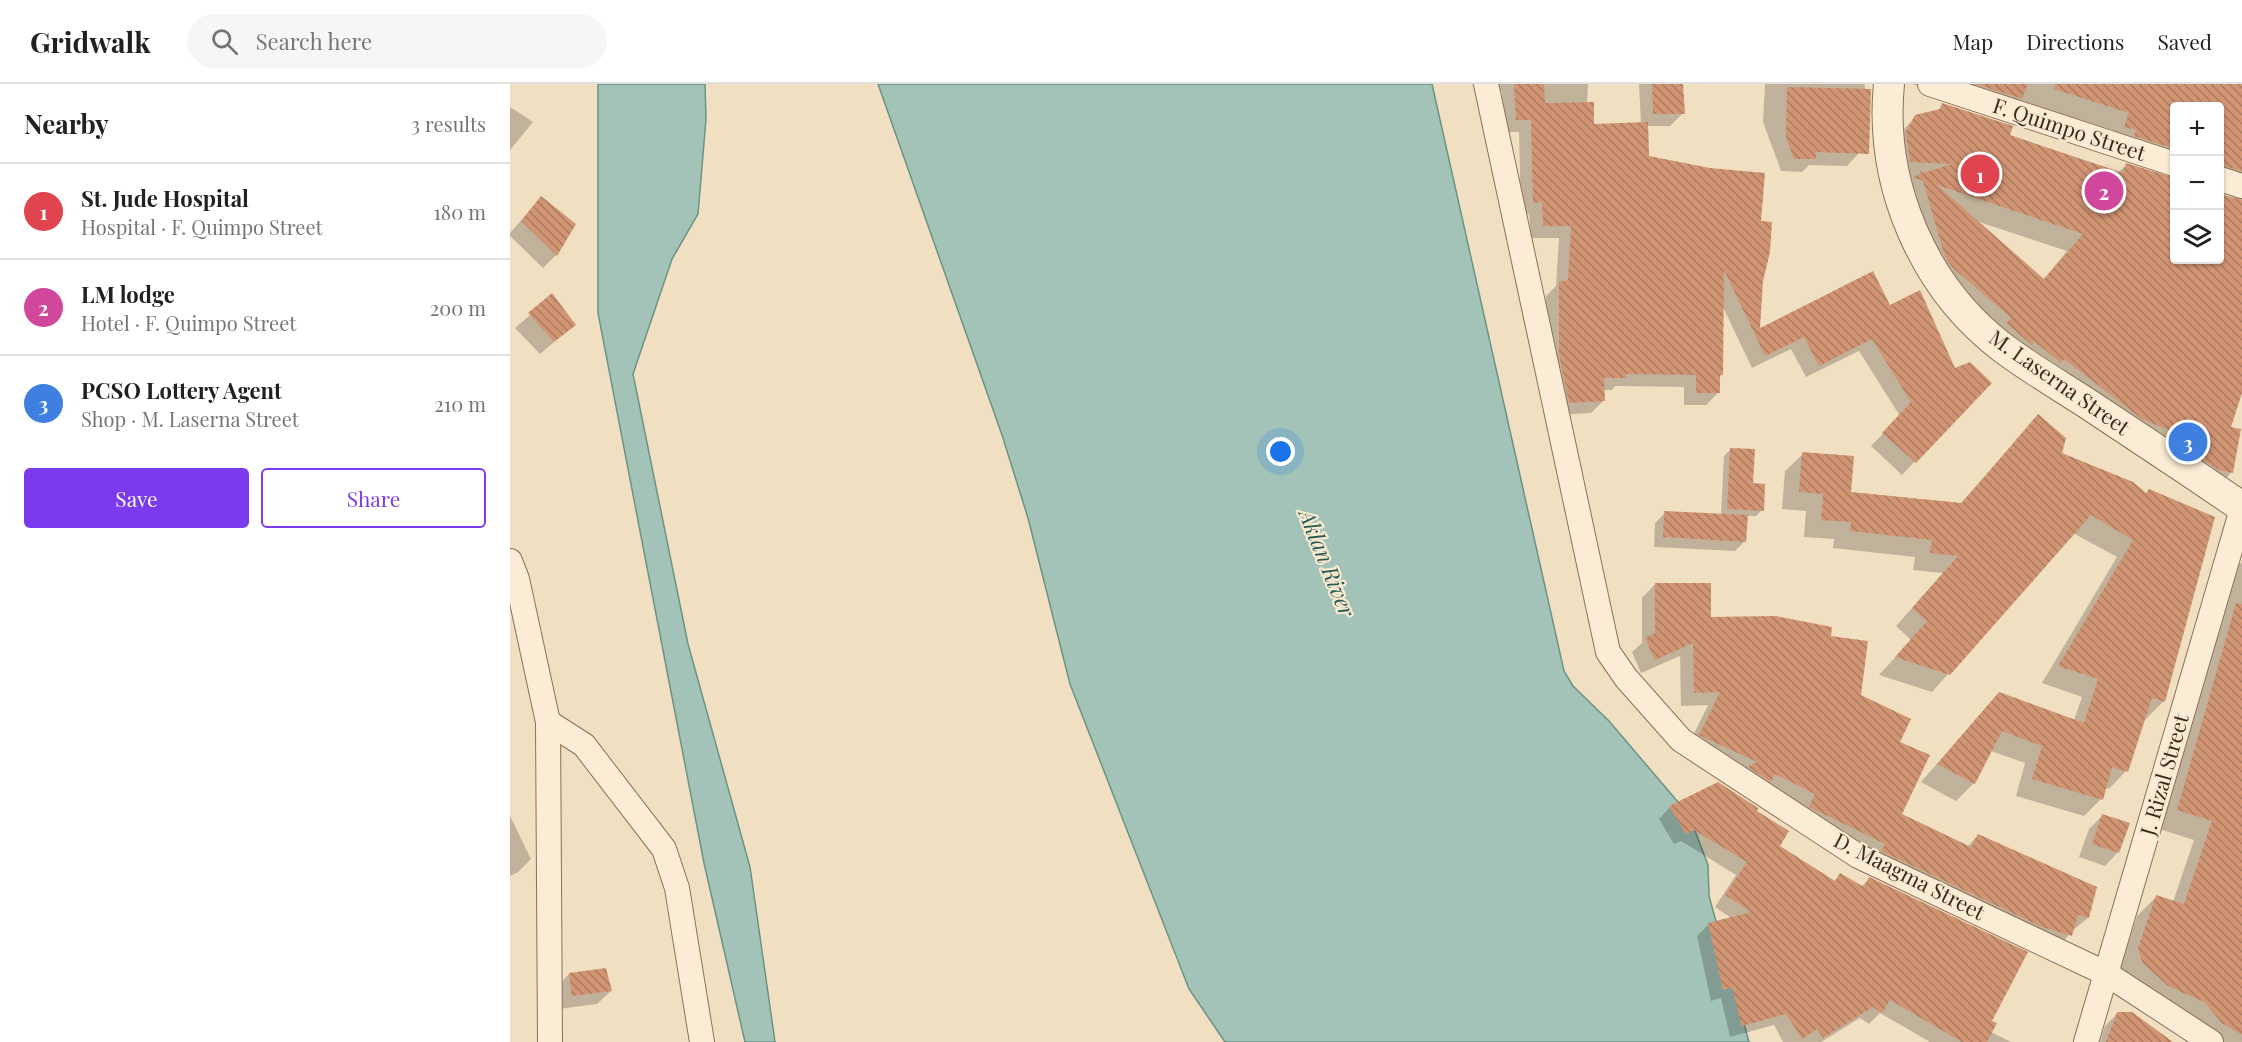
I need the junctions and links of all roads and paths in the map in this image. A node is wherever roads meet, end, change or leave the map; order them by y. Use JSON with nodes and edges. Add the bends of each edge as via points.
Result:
{"nodes":[{"id":1,"x":1486,"y":84,"type":"edge"},
{"id":2,"x":1889,"y":84,"type":"edge"},
{"id":3,"x":1930,"y":84,"type":"edge"},
{"id":4,"x":2170,"y":162,"type":"edge"},
{"id":5,"x":2224,"y":180,"type":"edge"},
{"id":6,"x":2242,"y":186,"type":"edge"},
{"id":7,"x":2242,"y":508,"type":"edge"},
{"id":8,"x":510,"y":561,"type":"edge"},
{"id":9,"x":548,"y":722,"type":"junction"},
{"id":10,"x":2107,"y":974,"type":"junction"},
{"id":11,"x":550,"y":1042,"type":"edge"},
{"id":12,"x":702,"y":1042,"type":"edge"},
{"id":13,"x":2086,"y":1042,"type":"edge"},
{"id":14,"x":2211,"y":1042,"type":"edge"}],
"edges":[{"from":1,"to":10,"type":"street","name":"D. Maagma Street","via":[[1608,652],[1626,678],[1681,740],[1858,856]]},
{"from":2,"to":7,"type":"street","name":"M. Laserna Street","via":[[1889,143],[1902,204],[1929,264],[1957,303],[2004,348]]},
{"from":3,"to":4,"type":"street","name":"F. Quimpo Street"},
{"from":5,"to":6,"type":"street"},
{"from":7,"to":10,"type":"street","name":"J. Rizal Street"},
{"from":8,"to":9,"type":"street"},
{"from":9,"to":11,"type":"street"},
{"from":9,"to":12,"type":"street","via":[[584,745],[664,849],[677,888]]},
{"from":10,"to":13,"type":"street","name":"J. Rizal Street"},
{"from":10,"to":14,"type":"street","name":"D. Maagma Street"}]}
